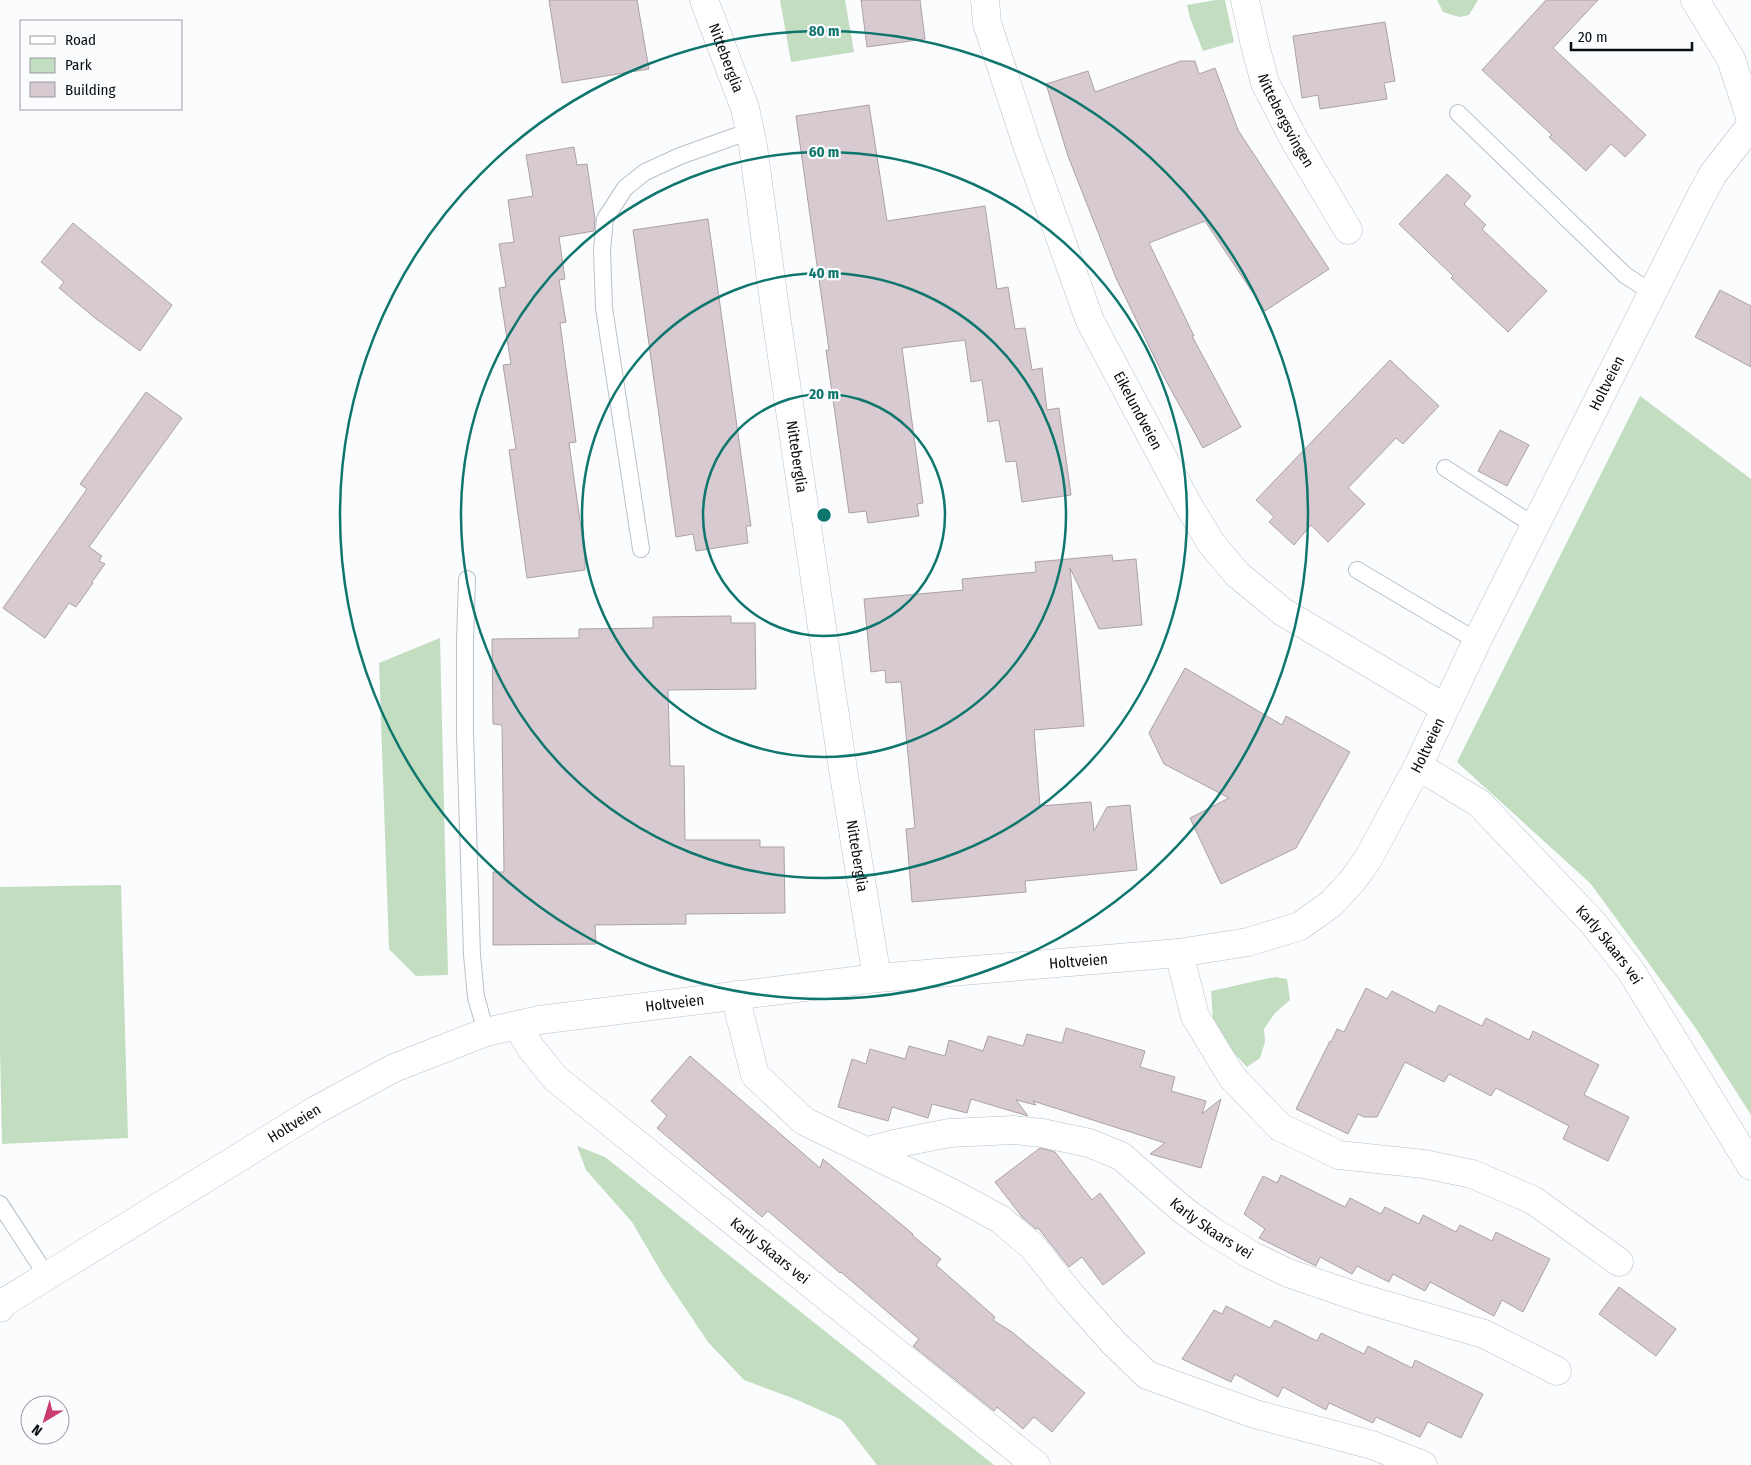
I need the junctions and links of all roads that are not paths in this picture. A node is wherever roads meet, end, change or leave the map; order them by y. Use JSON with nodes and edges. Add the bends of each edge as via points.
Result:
{"nodes":[{"id":1,"x":704,"y":0,"type":"edge"},
{"id":2,"x":984,"y":0,"type":"edge"},
{"id":3,"x":1245,"y":0,"type":"edge"},
{"id":4,"x":1695,"y":0,"type":"edge"},
{"id":5,"x":1458,"y":113,"type":"dead end"},
{"id":6,"x":1751,"y":120,"type":"edge"},
{"id":7,"x":1751,"y":125,"type":"edge"},
{"id":8,"x":750,"y":130,"type":"junction"},
{"id":9,"x":1348,"y":230,"type":"dead end"},
{"id":10,"x":1651,"y":292,"type":"junction"},
{"id":11,"x":1445,"y":468,"type":"dead end"},
{"id":12,"x":1535,"y":526,"type":"junction"},
{"id":13,"x":641,"y":549,"type":"dead end"},
{"id":14,"x":1357,"y":570,"type":"dead end"},
{"id":15,"x":468,"y":579,"type":"dead end"},
{"id":16,"x":1477,"y":641,"type":"junction"},
{"id":17,"x":1445,"y":708,"type":"junction"},
{"id":18,"x":1418,"y":766,"type":"junction"},
{"id":19,"x":1179,"y":953,"type":"junction"},
{"id":20,"x":877,"y":978,"type":"junction"},
{"id":21,"x":736,"y":995,"type":"junction"},
{"id":22,"x":517,"y":1025,"type":"junction"},
{"id":23,"x":486,"y":1032,"type":"junction"},
{"id":24,"x":868,"y":1151,"type":"junction"},
{"id":25,"x":1751,"y":1166,"type":"edge"},
{"id":26,"x":0,"y":1204,"type":"edge"},
{"id":27,"x":1619,"y":1262,"type":"dead end"},
{"id":28,"x":47,"y":1276,"type":"junction"},
{"id":29,"x":1,"y":1305,"type":"edge"},
{"id":30,"x":1557,"y":1371,"type":"dead end"},
{"id":31,"x":1036,"y":1465,"type":"edge"},
{"id":32,"x":1423,"y":1465,"type":"edge"}],
"edges":[{"from":1,"to":8,"type":"street","name":"Nitteberglia","via":[[745,108]]},
{"from":2,"to":17,"type":"street","name":"Eikelundveien","via":[[987,23],[1026,142],[1090,321],[1211,543],[1237,574],[1283,612]]},
{"from":3,"to":9,"type":"street","name":"Nittebergsvingen","via":[[1265,83]]},
{"from":4,"to":6,"type":"street","via":[[1731,59]]},
{"from":5,"to":10,"type":"lane","via":[[1625,275]]},
{"from":7,"to":10,"type":"street","name":"Holtveien","via":[[1713,174]]},
{"from":8,"to":13,"type":"lane","via":[[645,172],[625,188],[605,219],[602,250],[604,308]]},
{"from":8,"to":20,"type":"street","name":"Nitteberglia","via":[[836,724]]},
{"from":10,"to":12,"type":"street","name":"Holtveien"},
{"from":11,"to":12,"type":"lane"},
{"from":12,"to":16,"type":"street","name":"Holtveien"},
{"from":14,"to":16,"type":"lane"},
{"from":15,"to":23,"type":"lane","via":[[465,734],[472,955],[476,997]]},
{"from":16,"to":17,"type":"street","name":"Holtveien"},
{"from":17,"to":18,"type":"street","name":"Holtveien"},
{"from":18,"to":19,"type":"street","name":"Holtveien","via":[[1368,859],[1332,903],[1300,926],[1248,942]]},
{"from":18,"to":25,"type":"street","name":"Karly Skaars vei","via":[[1479,803],[1593,923],[1631,971]]},
{"from":19,"to":20,"type":"street","name":"Holtveien"},
{"from":19,"to":27,"type":"street","via":[[1195,1016],[1232,1077],[1280,1127],[1339,1155],[1424,1164],[1472,1174],[1533,1200]]},
{"from":20,"to":21,"type":"street","name":"Holtveien"},
{"from":21,"to":22,"type":"street","name":"Holtveien"},
{"from":21,"to":24,"type":"street","via":[[755,1075],[804,1121]]},
{"from":22,"to":23,"type":"street","name":"Holtveien"},
{"from":22,"to":31,"type":"street","name":"Karly Skaars vei","via":[[555,1078]]},
{"from":23,"to":28,"type":"street","name":"Holtveien","via":[[394,1068],[316,1110]]},
{"from":24,"to":30,"type":"street","name":"Karly Skaars vei","via":[[949,1132],[1014,1130],[1090,1143],[1121,1156],[1183,1210],[1250,1255],[1288,1273],[1361,1298],[1484,1334]]},
{"from":24,"to":32,"type":"street","via":[[1000,1219],[1033,1247],[1071,1295],[1147,1375],[1255,1414],[1372,1445]]},
{"from":26,"to":28,"type":"lane"},
{"from":28,"to":29,"type":"street","name":"Holtveien"}]}
